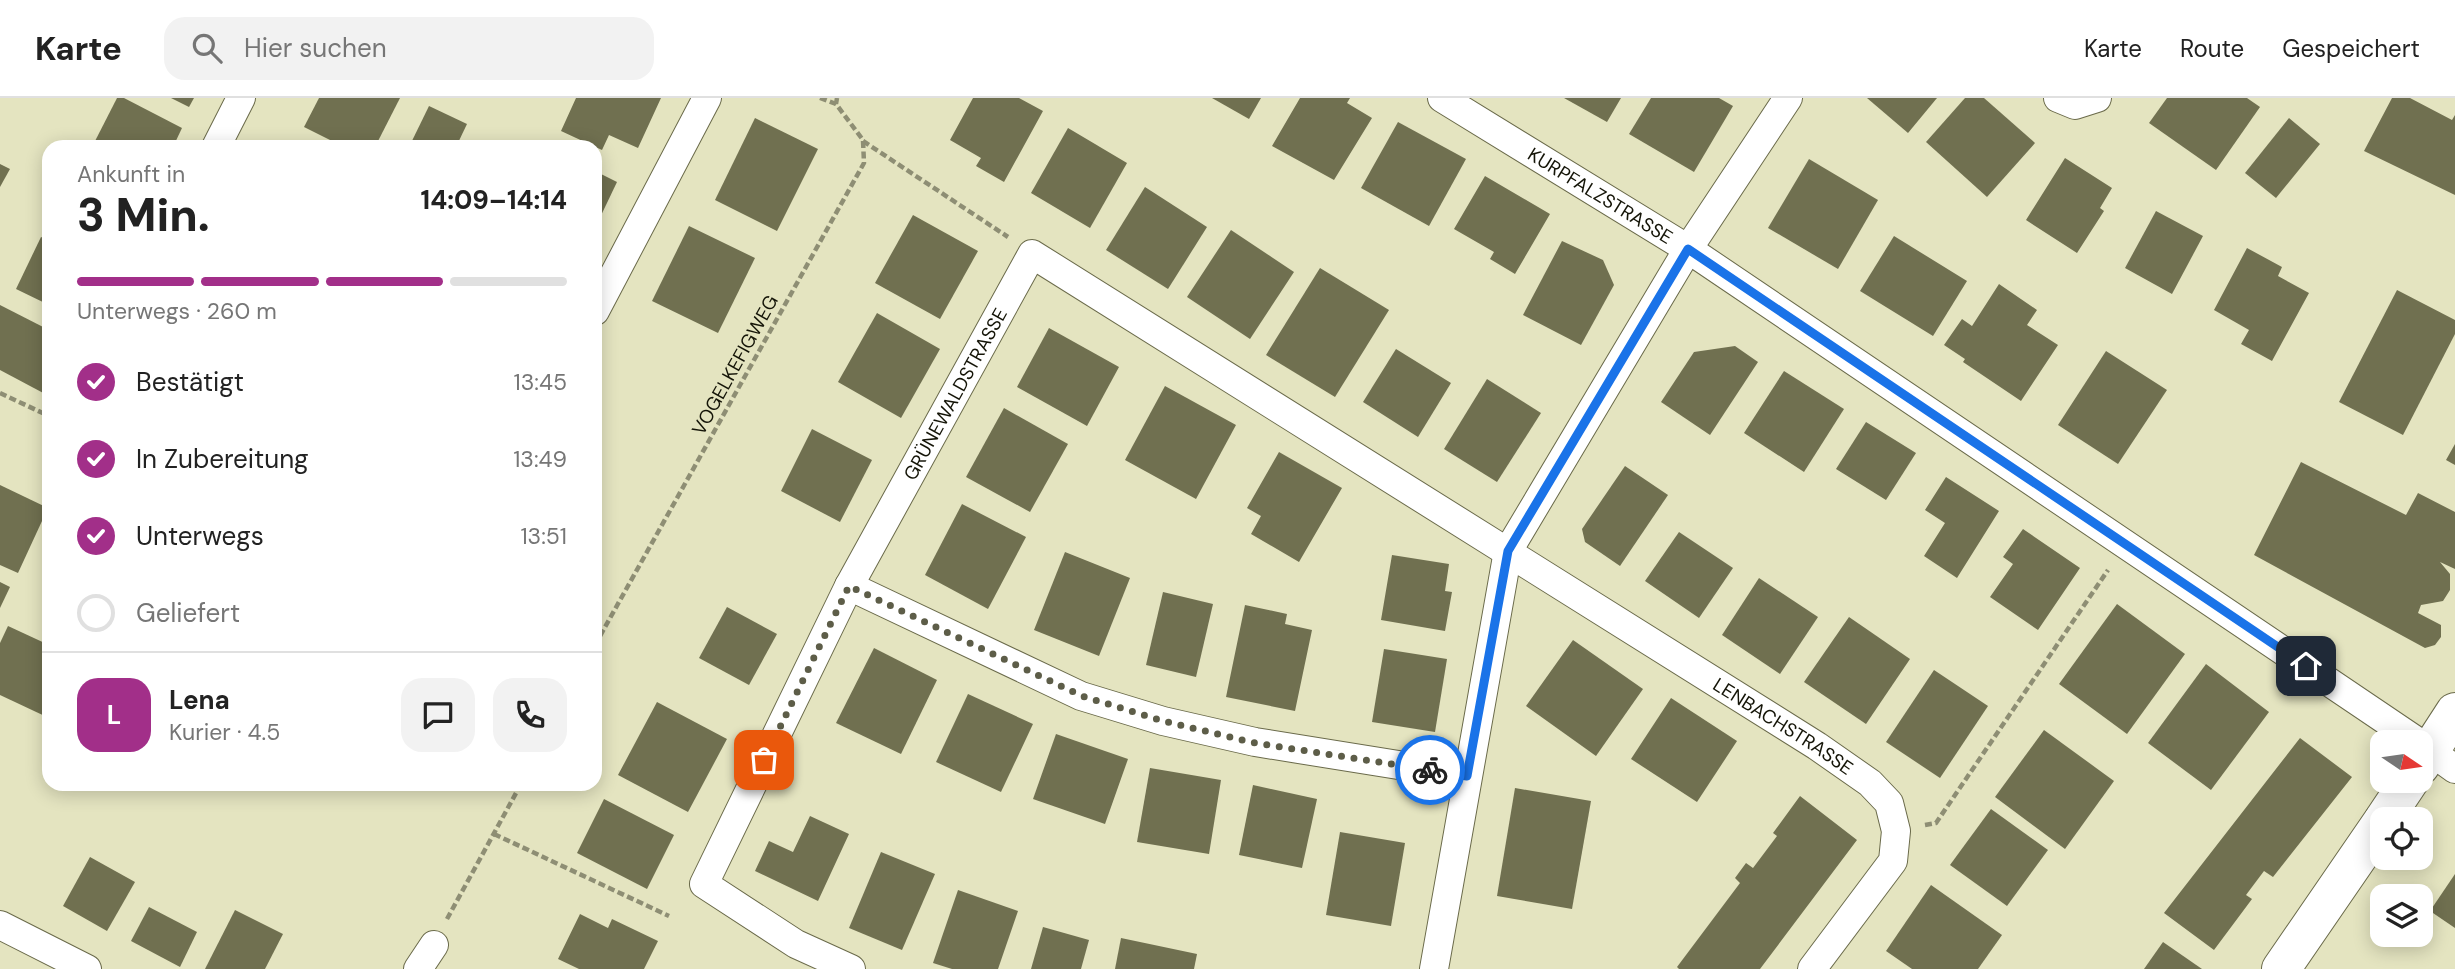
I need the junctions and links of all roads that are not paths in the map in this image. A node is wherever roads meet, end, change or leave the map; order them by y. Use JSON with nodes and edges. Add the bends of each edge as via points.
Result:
{"nodes":[{"id":1,"x":241,"y":98,"type":"edge"},
{"id":2,"x":707,"y":98,"type":"edge"},
{"id":3,"x":1441,"y":98,"type":"edge"},
{"id":4,"x":1788,"y":98,"type":"edge"},
{"id":5,"x":2058,"y":98,"type":"edge"},
{"id":6,"x":2097,"y":98,"type":"edge"},
{"id":7,"x":229,"y":140,"type":"edge"},
{"id":8,"x":1688,"y":249,"type":"junction"},
{"id":9,"x":602,"y":298,"type":"edge"},
{"id":10,"x":1508,"y":551,"type":"junction"},
{"id":11,"x":849,"y":586,"type":"junction"},
{"id":12,"x":2455,"y":712,"type":"edge"},
{"id":13,"x":2386,"y":730,"type":"edge"},
{"id":14,"x":2433,"y":748,"type":"edge"},
{"id":15,"x":1467,"y":776,"type":"junction"},
{"id":16,"x":2370,"y":840,"type":"edge"},
{"id":17,"x":0,"y":925,"type":"edge"},
{"id":18,"x":434,"y":945,"type":"road end"},
{"id":19,"x":88,"y":969,"type":"edge"},
{"id":20,"x":418,"y":969,"type":"edge"},
{"id":21,"x":851,"y":969,"type":"edge"},
{"id":22,"x":1434,"y":969,"type":"edge"},
{"id":23,"x":1812,"y":969,"type":"edge"},
{"id":24,"x":2281,"y":969,"type":"edge"}],
"edges":[{"from":1,"to":7,"type":"street"},
{"from":2,"to":9,"type":"street"},
{"from":3,"to":8,"type":"street","name":"KURPFALZSTRASSE"},
{"from":4,"to":8,"type":"street"},
{"from":5,"to":6,"type":"street","via":[[2076,105]]},
{"from":8,"to":10,"type":"street"},
{"from":8,"to":13,"type":"street","name":"KURPFALZSTRASSE","via":[[2126,544]]},
{"from":10,"to":11,"type":"street","name":"GRÜNEWALDSTRASSE","via":[[1032,254]]},
{"from":10,"to":15,"type":"street"},
{"from":10,"to":23,"type":"street","name":"LENBACHSTRASSE","via":[[1817,746],[1870,783],[1889,803],[1896,831],[1892,861]]},
{"from":11,"to":15,"type":"street","via":[[1093,700],[1255,743]]},
{"from":11,"to":21,"type":"street","name":"GRÜNEWALDSTRASSE","via":[[704,884],[796,944]]},
{"from":12,"to":14,"type":"main road"},
{"from":15,"to":22,"type":"street"},
{"from":16,"to":24,"type":"main road"},
{"from":17,"to":19,"type":"street"},
{"from":18,"to":20,"type":"street"}]}
